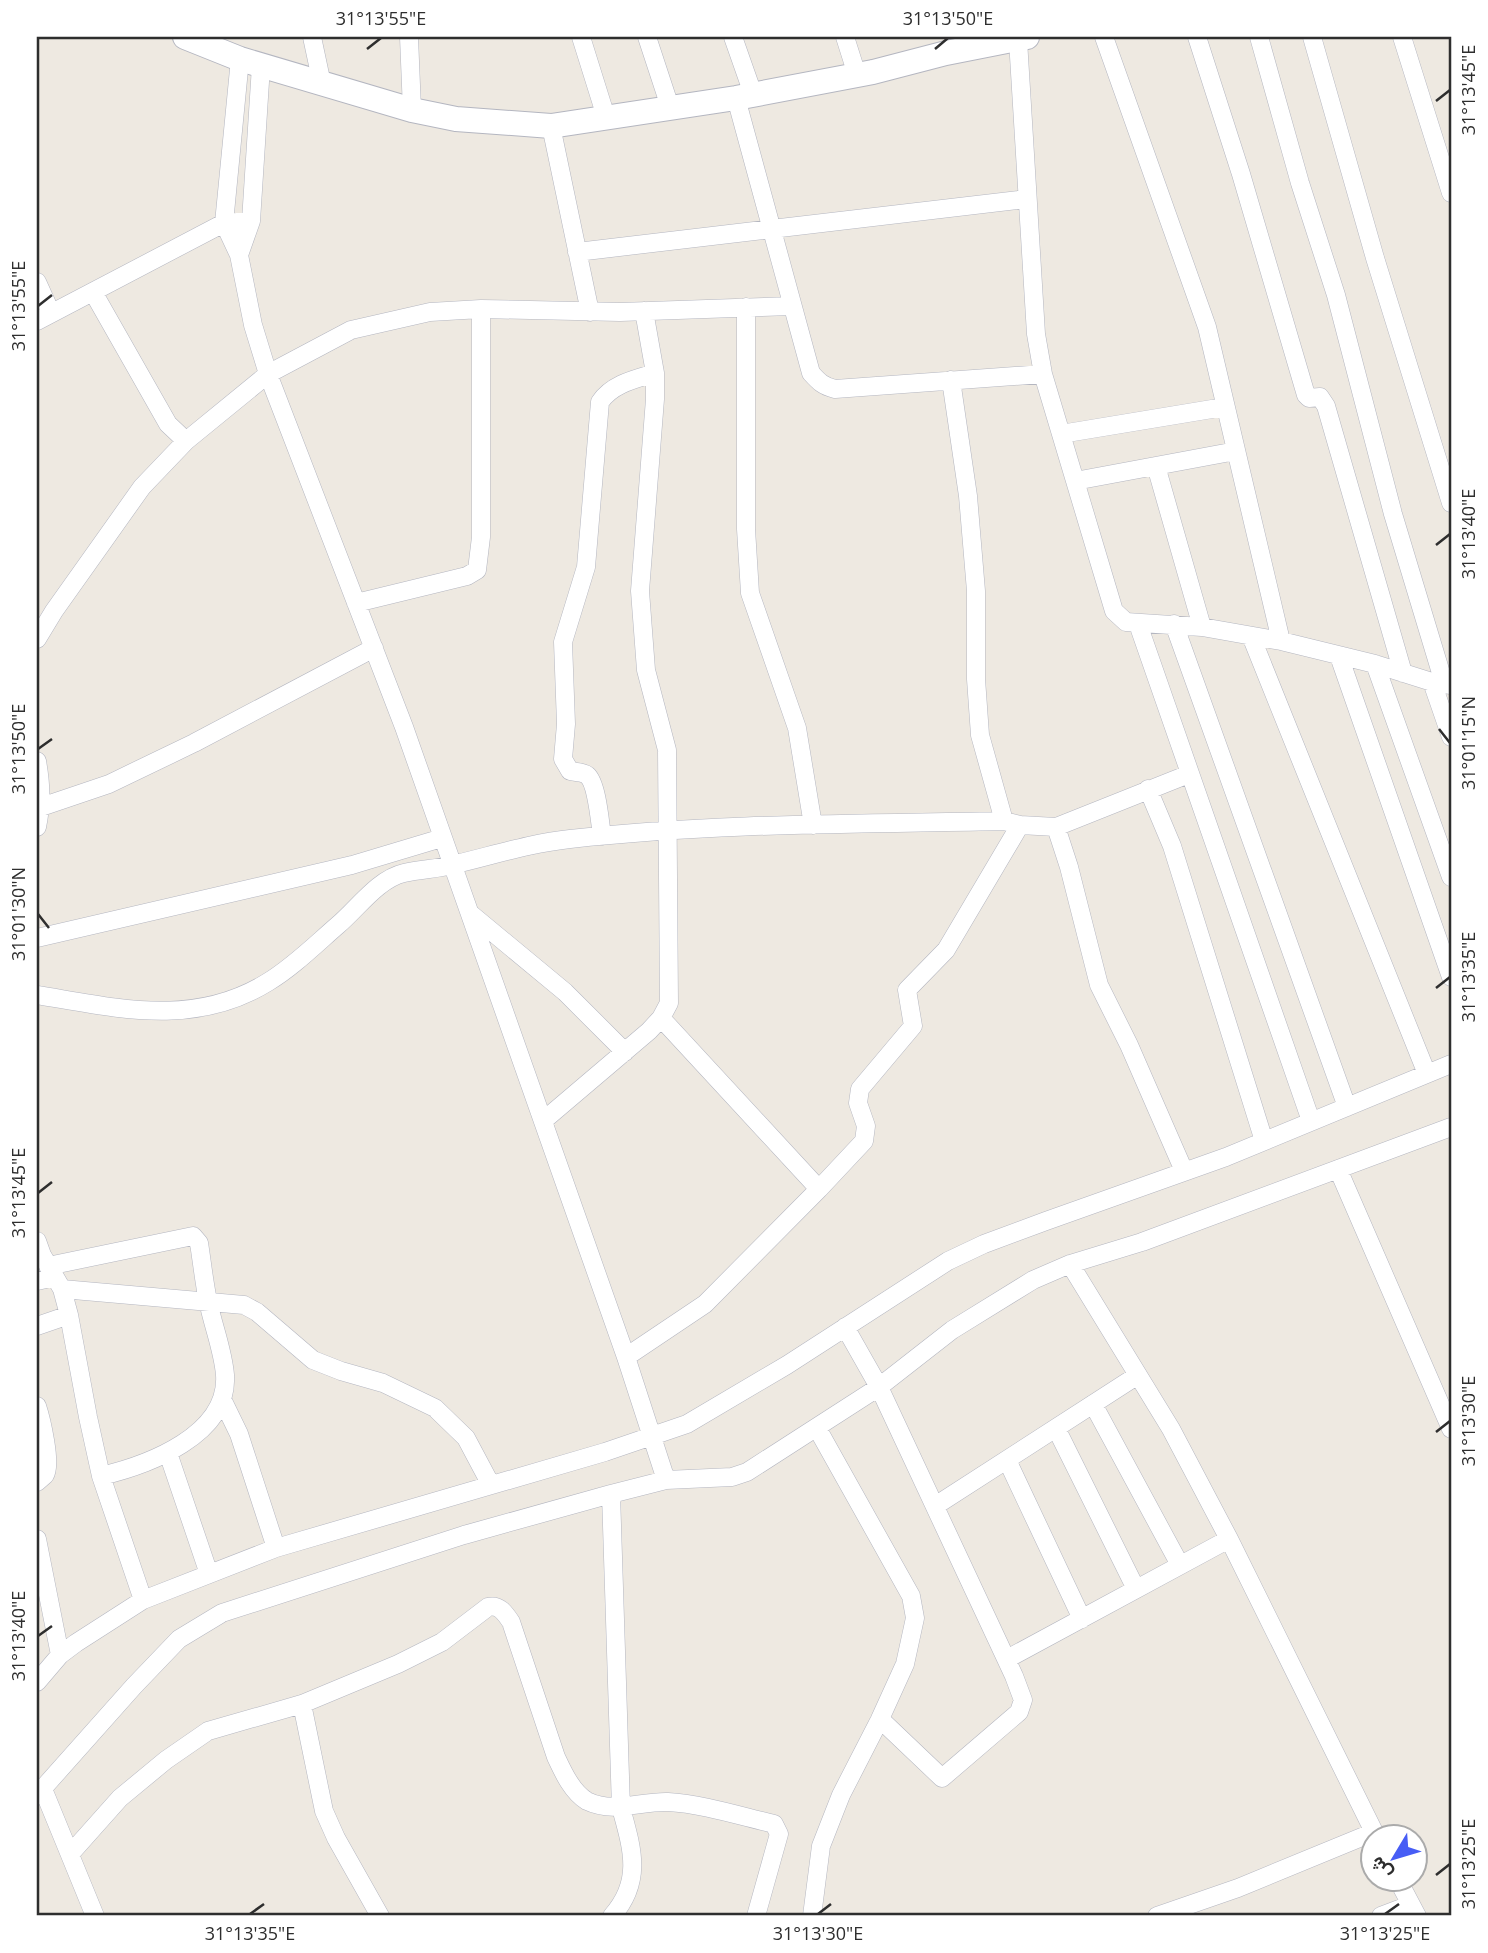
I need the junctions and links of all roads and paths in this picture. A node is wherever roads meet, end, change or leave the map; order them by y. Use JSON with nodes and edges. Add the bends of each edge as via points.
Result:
{"nodes":[{"id":1,"x":186,"y":37,"type":"edge"},
{"id":2,"x":312,"y":37,"type":"edge"},
{"id":3,"x":409,"y":37,"type":"edge"},
{"id":4,"x":581,"y":37,"type":"edge"},
{"id":5,"x":647,"y":37,"type":"edge"},
{"id":6,"x":733,"y":37,"type":"edge"},
{"id":7,"x":845,"y":37,"type":"edge"},
{"id":8,"x":1104,"y":37,"type":"edge"},
{"id":9,"x":1197,"y":37,"type":"edge"},
{"id":10,"x":1259,"y":37,"type":"edge"},
{"id":11,"x":1312,"y":37,"type":"edge"},
{"id":12,"x":1402,"y":37,"type":"edge"},
{"id":13,"x":1012,"y":39,"type":"edge"},
{"id":14,"x":943,"y":45,"type":"edge"},
{"id":15,"x":236,"y":54,"type":"edge"},
{"id":16,"x":857,"y":75,"type":"junction"},
{"id":17,"x":322,"y":83,"type":"junction"},
{"id":18,"x":744,"y":96,"type":"junction"},
{"id":19,"x":670,"y":107,"type":"junction"},
{"id":20,"x":412,"y":110,"type":"junction"},
{"id":21,"x":606,"y":117,"type":"junction"},
{"id":22,"x":551,"y":126,"type":"junction"},
{"id":23,"x":1451,"y":193,"type":"edge"},
{"id":24,"x":1026,"y":199,"type":"junction"},
{"id":25,"x":251,"y":221,"type":"junction"},
{"id":26,"x":224,"y":223,"type":"junction"},
{"id":27,"x":771,"y":230,"type":"junction"},
{"id":28,"x":578,"y":253,"type":"junction"},
{"id":29,"x":239,"y":255,"type":"junction"},
{"id":30,"x":37,"y":282,"type":"edge"},
{"id":31,"x":93,"y":292,"type":"junction"},
{"id":32,"x":791,"y":306,"type":"junction"},
{"id":33,"x":746,"y":307,"type":"junction"},
{"id":34,"x":481,"y":309,"type":"junction"},
{"id":35,"x":644,"y":311,"type":"junction"},
{"id":36,"x":590,"y":312,"type":"junction"},
{"id":37,"x":44,"y":317,"type":"edge"},
{"id":38,"x":655,"y":373,"type":"junction"},
{"id":39,"x":268,"y":374,"type":"junction"},
{"id":40,"x":1043,"y":374,"type":"junction"},
{"id":41,"x":951,"y":380,"type":"junction"},
{"id":42,"x":1224,"y":407,"type":"junction"},
{"id":43,"x":1061,"y":434,"type":"junction"},
{"id":44,"x":186,"y":441,"type":"junction"},
{"id":45,"x":1236,"y":451,"type":"junction"},
{"id":46,"x":1156,"y":466,"type":"junction"},
{"id":47,"x":1075,"y":481,"type":"junction"},
{"id":48,"x":1451,"y":503,"type":"edge"},
{"id":49,"x":356,"y":603,"type":"junction"},
{"id":50,"x":1138,"y":624,"type":"junction"},
{"id":51,"x":1174,"y":624,"type":"junction"},
{"id":52,"x":1202,"y":627,"type":"junction"},
{"id":53,"x":1251,"y":636,"type":"junction"},
{"id":54,"x":37,"y":639,"type":"edge"},
{"id":55,"x":1281,"y":641,"type":"junction"},
{"id":56,"x":374,"y":648,"type":"junction"},
{"id":57,"x":1339,"y":656,"type":"junction"},
{"id":58,"x":1374,"y":664,"type":"junction"},
{"id":59,"x":1403,"y":673,"type":"junction"},
{"id":60,"x":1443,"y":683,"type":"edge"},
{"id":61,"x":1451,"y":737,"type":"edge"},
{"id":62,"x":37,"y":761,"type":"edge"},
{"id":63,"x":1189,"y":774,"type":"junction"},
{"id":64,"x":1148,"y":789,"type":"junction"},
{"id":65,"x":41,"y":807,"type":"junction"},
{"id":66,"x":1012,"y":823,"type":"junction"},
{"id":67,"x":813,"y":825,"type":"junction"},
{"id":68,"x":37,"y":827,"type":"edge"},
{"id":69,"x":1056,"y":827,"type":"junction"},
{"id":70,"x":667,"y":830,"type":"junction"},
{"id":71,"x":602,"y":836,"type":"junction"},
{"id":72,"x":442,"y":838,"type":"junction"},
{"id":73,"x":453,"y":865,"type":"junction"},
{"id":74,"x":1451,"y":877,"type":"edge"},
{"id":75,"x":470,"y":913,"type":"junction"},
{"id":76,"x":37,"y":937,"type":"edge"},
{"id":77,"x":1451,"y":977,"type":"edge"},
{"id":78,"x":37,"y":995,"type":"edge"},
{"id":79,"x":661,"y":1018,"type":"junction"},
{"id":80,"x":625,"y":1052,"type":"junction"},
{"id":81,"x":1451,"y":1064,"type":"edge"},
{"id":82,"x":1427,"y":1073,"type":"junction"},
{"id":83,"x":1348,"y":1107,"type":"junction"},
{"id":84,"x":543,"y":1121,"type":"junction"},
{"id":85,"x":1311,"y":1121,"type":"junction"},
{"id":86,"x":1451,"y":1127,"type":"edge"},
{"id":87,"x":1264,"y":1141,"type":"junction"},
{"id":88,"x":1338,"y":1169,"type":"junction"},
{"id":89,"x":1184,"y":1171,"type":"junction"},
{"id":90,"x":819,"y":1189,"type":"junction"},
{"id":91,"x":37,"y":1241,"type":"edge"},
{"id":92,"x":1070,"y":1264,"type":"junction"},
{"id":93,"x":55,"y":1277,"type":"junction"},
{"id":94,"x":37,"y":1281,"type":"edge"},
{"id":95,"x":208,"y":1302,"type":"junction"},
{"id":96,"x":69,"y":1315,"type":"junction"},
{"id":97,"x":37,"y":1326,"type":"edge"},
{"id":98,"x":845,"y":1327,"type":"junction"},
{"id":99,"x":626,"y":1357,"type":"junction"},
{"id":100,"x":1138,"y":1375,"type":"junction"},
{"id":101,"x":879,"y":1387,"type":"junction"},
{"id":102,"x":222,"y":1399,"type":"junction"},
{"id":103,"x":1093,"y":1404,"type":"junction"},
{"id":104,"x":37,"y":1406,"type":"edge"},
{"id":105,"x":817,"y":1428,"type":"junction"},
{"id":106,"x":1056,"y":1428,"type":"junction"},
{"id":107,"x":1451,"y":1429,"type":"edge"},
{"id":108,"x":650,"y":1436,"type":"junction"},
{"id":109,"x":168,"y":1454,"type":"junction"},
{"id":110,"x":1007,"y":1460,"type":"junction"},
{"id":111,"x":101,"y":1476,"type":"junction"},
{"id":112,"x":666,"y":1480,"type":"junction"},
{"id":113,"x":37,"y":1482,"type":"edge"},
{"id":114,"x":491,"y":1485,"type":"junction"},
{"id":115,"x":611,"y":1494,"type":"junction"},
{"id":116,"x":935,"y":1506,"type":"junction"},
{"id":117,"x":37,"y":1539,"type":"edge"},
{"id":118,"x":1229,"y":1539,"type":"junction"},
{"id":119,"x":276,"y":1548,"type":"junction"},
{"id":120,"x":1181,"y":1565,"type":"junction"},
{"id":121,"x":209,"y":1574,"type":"junction"},
{"id":122,"x":1136,"y":1590,"type":"junction"},
{"id":123,"x":143,"y":1600,"type":"junction"},
{"id":124,"x":1082,"y":1619,"type":"junction"},
{"id":125,"x":61,"y":1656,"type":"junction"},
{"id":126,"x":1007,"y":1660,"type":"junction"},
{"id":127,"x":37,"y":1682,"type":"edge"},
{"id":128,"x":302,"y":1704,"type":"junction"},
{"id":129,"x":880,"y":1719,"type":"junction"},
{"id":130,"x":40,"y":1792,"type":"edge"},
{"id":131,"x":621,"y":1808,"type":"junction"},
{"id":132,"x":1370,"y":1824,"type":"edge"},
{"id":133,"x":1358,"y":1842,"type":"edge"},
{"id":134,"x":71,"y":1853,"type":"junction"},
{"id":135,"x":1405,"y":1894,"type":"edge"},
{"id":136,"x":1414,"y":1910,"type":"edge"},
{"id":137,"x":95,"y":1916,"type":"edge"},
{"id":138,"x":380,"y":1916,"type":"edge"},
{"id":139,"x":612,"y":1916,"type":"edge"},
{"id":140,"x":756,"y":1916,"type":"edge"},
{"id":141,"x":811,"y":1916,"type":"edge"},
{"id":142,"x":1157,"y":1916,"type":"edge"},
{"id":143,"x":1381,"y":1916,"type":"edge"}],
"edges":[{"from":1,"to":15,"type":"street"},
{"from":2,"to":17,"type":"street"},
{"from":3,"to":20,"type":"street"},
{"from":4,"to":21,"type":"street"},
{"from":5,"to":19,"type":"street"},
{"from":6,"to":18,"type":"street"},
{"from":7,"to":16,"type":"street"},
{"from":8,"to":42,"type":"street","via":[[1207,327]]},
{"from":9,"to":59,"type":"street","via":[[1306,395],[1320,397],[1326,406]]},
{"from":10,"to":60,"type":"street"},
{"from":11,"to":48,"type":"street"},
{"from":12,"to":23,"type":"street"},
{"from":13,"to":14,"type":"street"},
{"from":13,"to":24,"type":"street"},
{"from":14,"to":16,"type":"street"},
{"from":15,"to":17,"type":"street"},
{"from":15,"to":25,"type":"street"},
{"from":15,"to":26,"type":"street"},
{"from":16,"to":18,"type":"street"},
{"from":17,"to":20,"type":"street"},
{"from":18,"to":19,"type":"street"},
{"from":18,"to":27,"type":"street"},
{"from":19,"to":21,"type":"street"},
{"from":20,"to":22,"type":"street","via":[[456,119]]},
{"from":21,"to":22,"type":"street"},
{"from":22,"to":28,"type":"street"},
{"from":24,"to":27,"type":"street"},
{"from":24,"to":40,"type":"street"},
{"from":25,"to":26,"type":"street"},
{"from":25,"to":29,"type":"street"},
{"from":26,"to":29,"type":"street"},
{"from":26,"to":31,"type":"street"},
{"from":27,"to":28,"type":"street"},
{"from":27,"to":32,"type":"street"},
{"from":28,"to":36,"type":"street"},
{"from":29,"to":39,"type":"street"},
{"from":30,"to":37,"type":"street"},
{"from":31,"to":37,"type":"street"},
{"from":31,"to":44,"type":"street","via":[[168,424]]},
{"from":32,"to":33,"type":"street"},
{"from":32,"to":41,"type":"street","via":[[811,373],[825,387]]},
{"from":33,"to":35,"type":"street"},
{"from":33,"to":67,"type":"street","via":[[748,582],[797,728]]},
{"from":34,"to":36,"type":"street"},
{"from":34,"to":39,"type":"street","via":[[430,312],[351,330]]},
{"from":34,"to":49,"type":"street","via":[[477,570]]},
{"from":35,"to":36,"type":"street"},
{"from":35,"to":38,"type":"street"},
{"from":38,"to":70,"type":"street","via":[[640,591],[646,670],[667,750]]},
{"from":38,"to":71,"type":"street","via":[[613,388],[600,402],[586,567],[563,642],[563,759],[566,768],[590,778]]},
{"from":39,"to":44,"type":"street"},
{"from":39,"to":49,"type":"street"},
{"from":40,"to":41,"type":"street"},
{"from":40,"to":43,"type":"street"},
{"from":41,"to":66,"type":"street","via":[[976,591],[980,735]]},
{"from":42,"to":43,"type":"street"},
{"from":42,"to":45,"type":"street"},
{"from":43,"to":47,"type":"street"},
{"from":44,"to":54,"type":"street","via":[[142,487]]},
{"from":45,"to":46,"type":"street"},
{"from":45,"to":55,"type":"street"},
{"from":46,"to":47,"type":"street"},
{"from":46,"to":52,"type":"street"},
{"from":47,"to":50,"type":"street","via":[[1114,611],[1126,622]]},
{"from":49,"to":56,"type":"street"},
{"from":50,"to":51,"type":"street"},
{"from":50,"to":63,"type":"street"},
{"from":51,"to":52,"type":"street"},
{"from":51,"to":83,"type":"street"},
{"from":52,"to":53,"type":"street"},
{"from":53,"to":55,"type":"street"},
{"from":53,"to":82,"type":"street"},
{"from":55,"to":57,"type":"street"},
{"from":56,"to":65,"type":"street","via":[[109,784]]},
{"from":56,"to":72,"type":"street"},
{"from":57,"to":58,"type":"street"},
{"from":57,"to":77,"type":"street"},
{"from":58,"to":59,"type":"street"},
{"from":58,"to":74,"type":"street"},
{"from":59,"to":60,"type":"street"},
{"from":60,"to":61,"type":"street"},
{"from":62,"to":65,"type":"street"},
{"from":63,"to":64,"type":"street"},
{"from":63,"to":85,"type":"street"},
{"from":64,"to":69,"type":"street"},
{"from":64,"to":87,"type":"street","via":[[1172,846]]},
{"from":65,"to":68,"type":"street"},
{"from":66,"to":67,"type":"street"},
{"from":66,"to":69,"type":"street"},
{"from":66,"to":90,"type":"street","via":[[946,950],[907,990],[913,1026],[860,1089],[864,1141]]},
{"from":67,"to":70,"type":"street"},
{"from":69,"to":89,"type":"street","via":[[1099,985]]},
{"from":70,"to":71,"type":"street"},
{"from":70,"to":79,"type":"street","via":[[670,992]]},
{"from":71,"to":73,"type":"street","via":[[522,847]]},
{"from":72,"to":73,"type":"street"},
{"from":72,"to":76,"type":"street","via":[[352,865]]},
{"from":73,"to":75,"type":"street"},
{"from":73,"to":78,"type":"street","via":[[403,873],[384,882],[270,981],[220,1004],[148,1012]]},
{"from":75,"to":80,"type":"street","via":[[565,992]]},
{"from":75,"to":84,"type":"street"},
{"from":79,"to":80,"type":"street"},
{"from":79,"to":90,"type":"street"},
{"from":80,"to":84,"type":"street"},
{"from":81,"to":82,"type":"street"},
{"from":82,"to":83,"type":"street"},
{"from":83,"to":85,"type":"street"},
{"from":84,"to":99,"type":"street"},
{"from":85,"to":87,"type":"street"},
{"from":86,"to":88,"type":"street"},
{"from":87,"to":89,"type":"street"},
{"from":88,"to":92,"type":"street"},
{"from":88,"to":107,"type":"street"},
{"from":89,"to":98,"type":"street","via":[[984,1244],[948,1261]]},
{"from":90,"to":99,"type":"street","via":[[705,1304]]},
{"from":91,"to":93,"type":"street"},
{"from":92,"to":100,"type":"street"},
{"from":92,"to":101,"type":"street","via":[[1033,1280],[952,1330]]},
{"from":93,"to":94,"type":"street"},
{"from":93,"to":95,"type":"street"},
{"from":93,"to":95,"type":"street","via":[[196,1237]]},
{"from":93,"to":96,"type":"street"},
{"from":95,"to":102,"type":"street","via":[[225,1377]]},
{"from":95,"to":114,"type":"street","via":[[244,1305],[313,1360],[383,1383],[435,1408],[466,1438]]},
{"from":96,"to":97,"type":"street"},
{"from":96,"to":111,"type":"street"},
{"from":98,"to":101,"type":"street"},
{"from":98,"to":108,"type":"street","via":[[687,1424]]},
{"from":99,"to":108,"type":"street"},
{"from":100,"to":103,"type":"street"},
{"from":100,"to":118,"type":"street"},
{"from":101,"to":105,"type":"street"},
{"from":101,"to":116,"type":"street"},
{"from":102,"to":109,"type":"street","via":[[208,1422]]},
{"from":102,"to":119,"type":"street","via":[[239,1434]]},
{"from":103,"to":106,"type":"street"},
{"from":103,"to":120,"type":"street"},
{"from":104,"to":113,"type":"street","via":[[47,1468]]},
{"from":105,"to":112,"type":"street","via":[[747,1472],[732,1477]]},
{"from":105,"to":129,"type":"street","via":[[911,1596],[915,1618],[905,1664]]},
{"from":106,"to":110,"type":"street"},
{"from":106,"to":122,"type":"street"},
{"from":108,"to":112,"type":"street"},
{"from":108,"to":114,"type":"street"},
{"from":109,"to":111,"type":"street"},
{"from":109,"to":121,"type":"street"},
{"from":110,"to":116,"type":"street"},
{"from":110,"to":124,"type":"street"},
{"from":111,"to":123,"type":"street"},
{"from":112,"to":115,"type":"street"},
{"from":114,"to":119,"type":"street"},
{"from":115,"to":130,"type":"street","via":[[464,1535],[222,1613],[179,1639]]},
{"from":115,"to":131,"type":"street"},
{"from":116,"to":126,"type":"street"},
{"from":117,"to":125,"type":"street"},
{"from":118,"to":120,"type":"street"},
{"from":118,"to":132,"type":"street"},
{"from":119,"to":121,"type":"street"},
{"from":120,"to":122,"type":"street"},
{"from":121,"to":123,"type":"street"},
{"from":122,"to":124,"type":"street"},
{"from":123,"to":125,"type":"street"},
{"from":124,"to":126,"type":"street"},
{"from":125,"to":127,"type":"street"},
{"from":126,"to":129,"type":"street","via":[[1021,1689],[1022,1709],[946,1776],[938,1775]]},
{"from":128,"to":131,"type":"street","via":[[442,1642],[494,1605],[511,1622],[566,1777],[587,1801]]},
{"from":128,"to":134,"type":"street","via":[[208,1731],[120,1798]]},
{"from":128,"to":138,"type":"street","via":[[324,1811]]},
{"from":129,"to":141,"type":"street","via":[[821,1846]]},
{"from":130,"to":134,"type":"street"},
{"from":131,"to":139,"type":"street","via":[[633,1853],[632,1877],[628,1894]]},
{"from":131,"to":140,"type":"street","via":[[666,1802],[774,1824],[779,1833]]},
{"from":133,"to":142,"type":"street"},
{"from":134,"to":137,"type":"street"},
{"from":135,"to":136,"type":"street"},
{"from":136,"to":143,"type":"street"}]}
